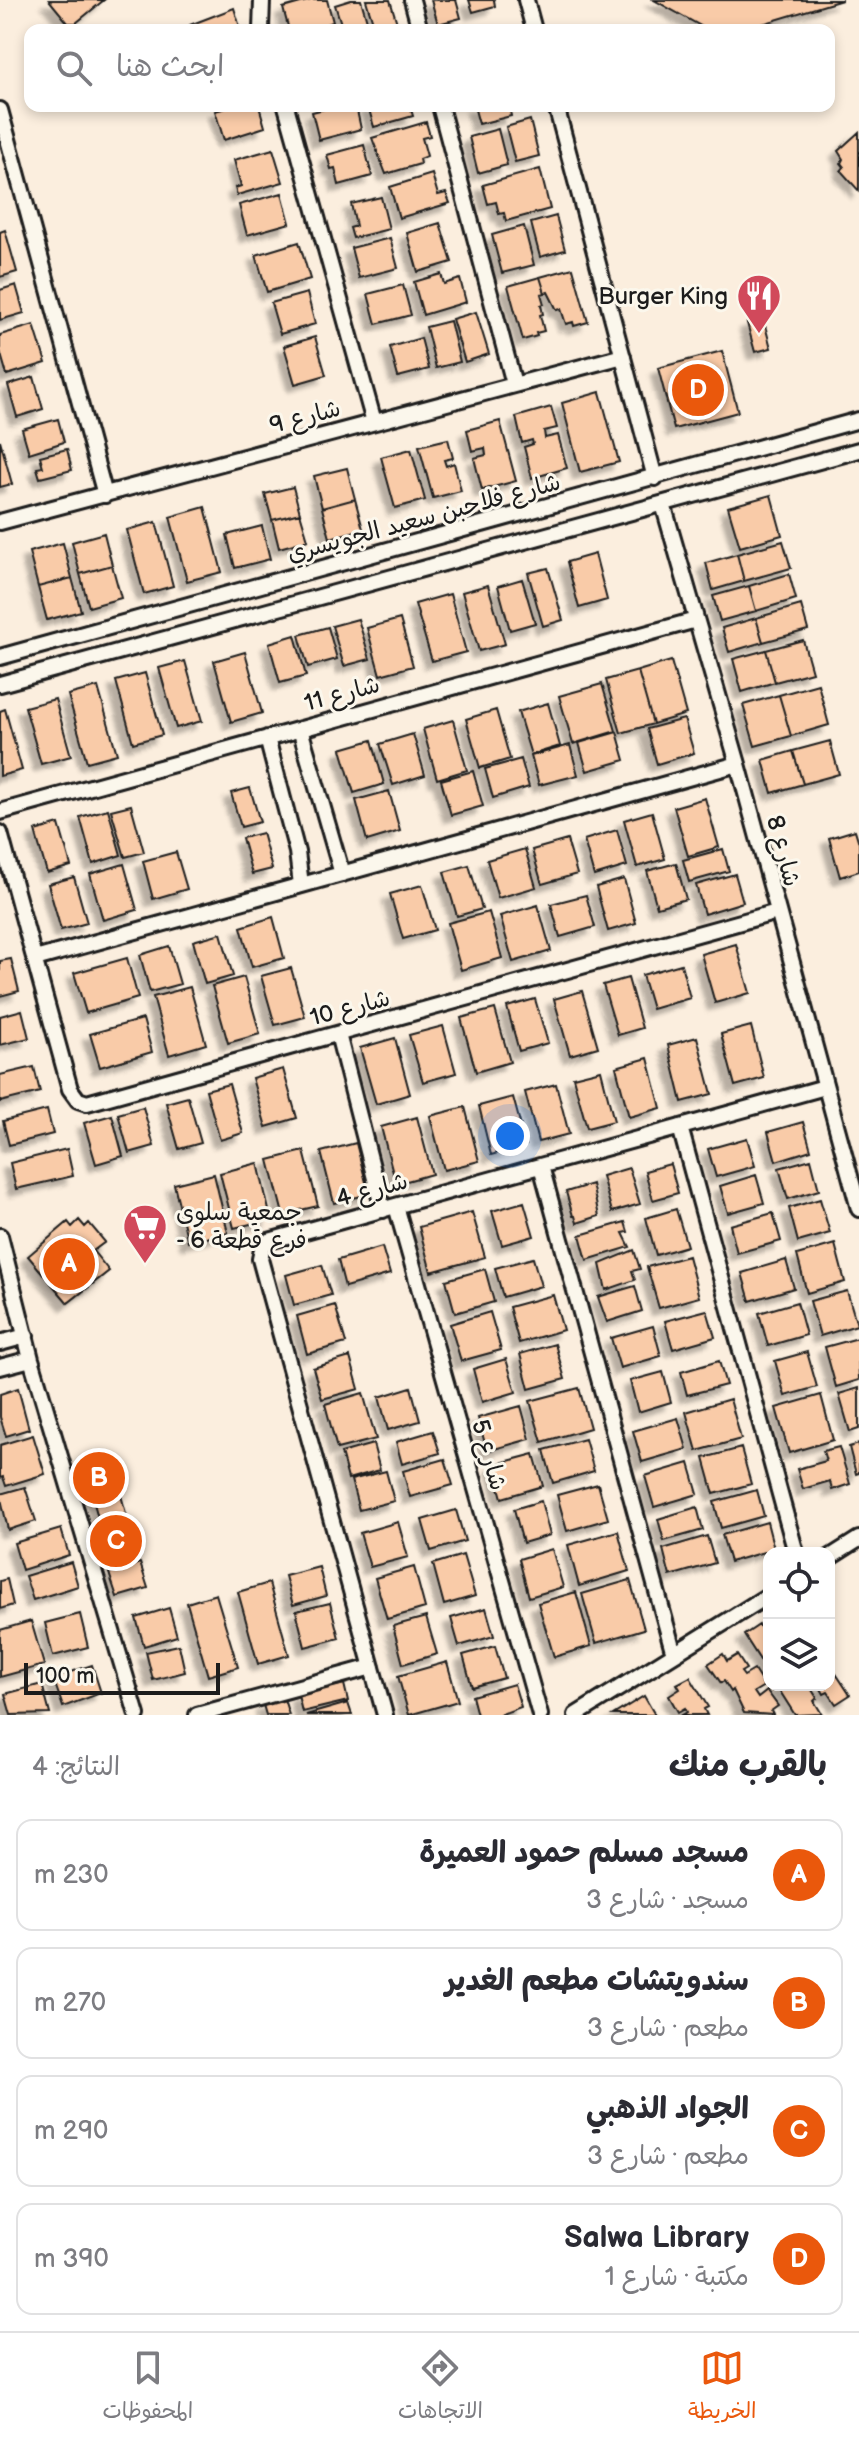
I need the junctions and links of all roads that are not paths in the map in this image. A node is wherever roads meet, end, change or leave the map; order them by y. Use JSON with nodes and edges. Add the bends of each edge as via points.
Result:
{"nodes":[{"id":1,"x":262,"y":0,"type":"edge"},
{"id":2,"x":412,"y":0,"type":"edge"},
{"id":3,"x":526,"y":0,"type":"edge"},
{"id":4,"x":261,"y":24,"type":"edge"},
{"id":5,"x":418,"y":24,"type":"edge"},
{"id":6,"x":532,"y":24,"type":"edge"},
{"id":7,"x":0,"y":110,"type":"edge"},
{"id":8,"x":288,"y":112,"type":"edge"},
{"id":9,"x":442,"y":112,"type":"edge"},
{"id":10,"x":558,"y":112,"type":"edge"},
{"id":11,"x":623,"y":356,"type":"junction"},
{"id":12,"x":514,"y":384,"type":"junction"},
{"id":13,"x":859,"y":420,"type":"edge"},
{"id":14,"x":374,"y":422,"type":"junction"},
{"id":15,"x":859,"y":450,"type":"edge"},
{"id":16,"x":655,"y":478,"type":"junction"},
{"id":17,"x":105,"y":495,"type":"junction"},
{"id":18,"x":663,"y":504,"type":"junction"},
{"id":19,"x":497,"y":520,"type":"junction"},
{"id":20,"x":0,"y":522,"type":"edge"},
{"id":21,"x":502,"y":547,"type":"junction"},
{"id":22,"x":696,"y":620,"type":"junction"},
{"id":23,"x":0,"y":657,"type":"edge"},
{"id":24,"x":0,"y":684,"type":"edge"},
{"id":25,"x":300,"y":729,"type":"junction"},
{"id":26,"x":267,"y":738,"type":"junction"},
{"id":27,"x":738,"y":764,"type":"junction"},
{"id":28,"x":0,"y":812,"type":"edge"},
{"id":29,"x":0,"y":833,"type":"edge"},
{"id":30,"x":342,"y":874,"type":"junction"},
{"id":31,"x":301,"y":885,"type":"junction"},
{"id":32,"x":777,"y":912,"type":"junction"},
{"id":33,"x":35,"y":959,"type":"junction"},
{"id":34,"x":338,"y":1034,"type":"junction"},
{"id":35,"x":825,"y":1087,"type":"junction"},
{"id":36,"x":680,"y":1127,"type":"junction"},
{"id":37,"x":541,"y":1166,"type":"junction"},
{"id":38,"x":390,"y":1208,"type":"junction"},
{"id":39,"x":859,"y":1209,"type":"edge"},
{"id":40,"x":0,"y":1236,"type":"edge"},
{"id":41,"x":26,"y":1336,"type":"junction"},
{"id":42,"x":0,"y":1343,"type":"edge"},
{"id":43,"x":31,"y":1359,"type":"junction"},
{"id":44,"x":0,"y":1367,"type":"edge"},
{"id":45,"x":859,"y":1539,"type":"edge"},
{"id":46,"x":794,"y":1547,"type":"edge"},
{"id":47,"x":835,"y":1554,"type":"edge"},
{"id":48,"x":763,"y":1599,"type":"edge"},
{"id":49,"x":674,"y":1654,"type":"junction"},
{"id":50,"x":372,"y":1667,"type":"junction"},
{"id":51,"x":137,"y":1715,"type":"edge"},
{"id":52,"x":197,"y":1715,"type":"edge"},
{"id":53,"x":385,"y":1715,"type":"edge"},
{"id":54,"x":540,"y":1715,"type":"edge"},
{"id":55,"x":576,"y":1715,"type":"edge"}],
"edges":[{"from":1,"to":4,"type":"street"},
{"from":2,"to":5,"type":"street"},
{"from":3,"to":6,"type":"street"},
{"from":7,"to":17,"type":"street"},
{"from":8,"to":14,"type":"street"},
{"from":9,"to":12,"type":"street"},
{"from":10,"to":11,"type":"street"},
{"from":11,"to":12,"type":"street","name":"شارع 9"},
{"from":11,"to":16,"type":"street"},
{"from":12,"to":14,"type":"street","name":"شارع 9"},
{"from":13,"to":16,"type":"street","name":"شارع فلاحبن سعيد الجويسري"},
{"from":14,"to":17,"type":"street","name":"شارع 9"},
{"from":15,"to":18,"type":"street","name":"شارع فلاحبن سعيد الجويسري"},
{"from":16,"to":19,"type":"street","name":"شارع فلاحبن سعيد الجويسري"},
{"from":17,"to":20,"type":"street","name":"شارع 9"},
{"from":18,"to":21,"type":"street","name":"شارع فلاحبن سعيد الجويسري"},
{"from":18,"to":22,"type":"street","name":"شارع 8"},
{"from":19,"to":21,"type":"street","via":[[493,538]]},
{"from":19,"to":23,"type":"street","name":"شارع فلاحبن سعيد الجويسري"},
{"from":21,"to":24,"type":"street","name":"شارع فلاحبن سعيد الجويسري"},
{"from":22,"to":25,"type":"street","name":"شارع 11"},
{"from":22,"to":27,"type":"street","name":"شارع 8"},
{"from":25,"to":26,"type":"street","name":"شارع 11"},
{"from":25,"to":30,"type":"street"},
{"from":26,"to":28,"type":"street","name":"شارع 11"},
{"from":26,"to":31,"type":"street"},
{"from":27,"to":30,"type":"street"},
{"from":27,"to":32,"type":"street","name":"شارع 8"},
{"from":29,"to":33,"type":"street","name":"شارع 10"},
{"from":30,"to":31,"type":"street"},
{"from":31,"to":33,"type":"street"},
{"from":32,"to":34,"type":"street","name":"شارع 10"},
{"from":32,"to":35,"type":"street","name":"شارع 8"},
{"from":33,"to":34,"type":"street","name":"شارع 10","via":[[70,1089],[82,1102]]},
{"from":34,"to":38,"type":"street","name":"شارع 5"},
{"from":35,"to":36,"type":"street","name":"شارع 4"},
{"from":35,"to":39,"type":"street","name":"شارع 8"},
{"from":36,"to":37,"type":"street","name":"شارع 4"},
{"from":36,"to":46,"type":"street"},
{"from":37,"to":38,"type":"street","name":"شارع 4"},
{"from":37,"to":49,"type":"street"},
{"from":38,"to":50,"type":"street","name":"شارع 4","via":[[269,1241],[259,1256]]},
{"from":38,"to":54,"type":"street","name":"شارع 5"},
{"from":40,"to":41,"type":"street"},
{"from":41,"to":42,"type":"street"},
{"from":41,"to":43,"type":"street"},
{"from":43,"to":44,"type":"street"},
{"from":43,"to":51,"type":"street"},
{"from":45,"to":47,"type":"street"},
{"from":48,"to":49,"type":"street"},
{"from":49,"to":55,"type":"street"},
{"from":50,"to":52,"type":"street"},
{"from":50,"to":53,"type":"street","name":"شارع 4"}]}
